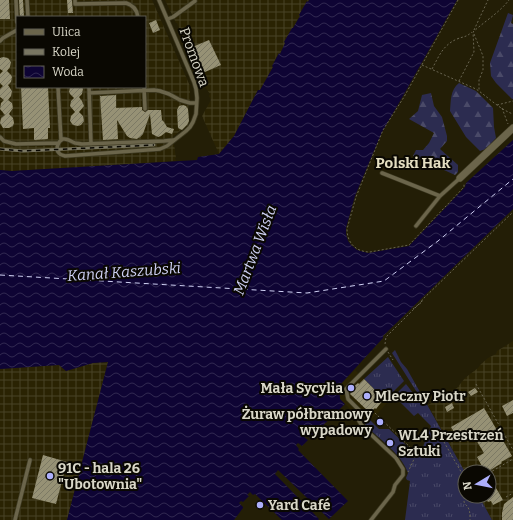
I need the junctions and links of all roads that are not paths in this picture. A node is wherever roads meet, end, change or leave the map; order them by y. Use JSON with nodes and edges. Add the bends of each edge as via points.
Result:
{"nodes":[{"id":1,"x":16,"y":0,"type":"edge"},
{"id":2,"x":27,"y":0,"type":"edge"},
{"id":3,"x":75,"y":0,"type":"edge"},
{"id":4,"x":159,"y":0,"type":"edge"},
{"id":5,"x":119,"y":1,"type":"edge"},
{"id":6,"x":195,"y":1,"type":"dead end"},
{"id":7,"x":17,"y":16,"type":"edge"},
{"id":8,"x":28,"y":16,"type":"edge"},
{"id":9,"x":138,"y":16,"type":"edge"},
{"id":10,"x":168,"y":19,"type":"junction"},
{"id":11,"x":16,"y":31,"type":"edge"},
{"id":12,"x":0,"y":40,"type":"edge"},
{"id":13,"x":58,"y":88,"type":"edge"},
{"id":14,"x":89,"y":88,"type":"edge"},
{"id":15,"x":144,"y":89,"type":"edge"},
{"id":16,"x":89,"y":93,"type":"junction"},
{"id":17,"x":196,"y":103,"type":"junction"},
{"id":18,"x":145,"y":109,"type":"dead end"},
{"id":19,"x":512,"y":129,"type":"edge"},
{"id":20,"x":0,"y":137,"type":"edge"},
{"id":21,"x":174,"y":140,"type":"junction"},
{"id":22,"x":60,"y":141,"type":"junction"},
{"id":23,"x":91,"y":144,"type":"junction"},
{"id":24,"x":382,"y":173,"type":"dead end"},
{"id":25,"x":462,"y":180,"type":"joint"},
{"id":26,"x":440,"y":196,"type":"junction"},
{"id":27,"x":416,"y":226,"type":"dead end"},
{"id":28,"x":386,"y":349,"type":"road end"},
{"id":29,"x":30,"y":460,"type":"dead end"},
{"id":30,"x":15,"y":520,"type":"edge"},
{"id":31,"x":371,"y":520,"type":"edge"}],
"edges":[{"from":1,"to":7,"type":"lane"},
{"from":2,"to":8,"type":"lane"},
{"from":3,"to":5,"type":"lane","via":[[75,4]]},
{"from":4,"to":10,"type":"lane","name":"Promowa"},
{"from":5,"to":9,"type":"lane","via":[[131,4]]},
{"from":6,"to":10,"type":"lane"},
{"from":10,"to":17,"type":"lane","name":"Promowa","via":[[194,82]]},
{"from":11,"to":12,"type":"lane"},
{"from":13,"to":22,"type":"lane"},
{"from":14,"to":16,"type":"lane"},
{"from":15,"to":16,"type":"lane"},
{"from":15,"to":17,"type":"lane","via":[[160,91],[180,100]]},
{"from":15,"to":18,"type":"lane"},
{"from":16,"to":23,"type":"lane"},
{"from":17,"to":21,"type":"lane","name":"Promowa","via":[[193,122]]},
{"from":19,"to":25,"type":"street"},
{"from":20,"to":22,"type":"lane","via":[[4,141],[16,144]]},
{"from":21,"to":22,"type":"lane","name":"Promowa","via":[[160,149],[65,156],[58,152]]},
{"from":21,"to":23,"type":"lane"},
{"from":22,"to":23,"type":"lane","via":[[65,139]]},
{"from":24,"to":26,"type":"lane"},
{"from":25,"to":26,"type":"lane"},
{"from":26,"to":27,"type":"lane"},
{"from":28,"to":31,"type":"lane","via":[[346,390],[348,399],[362,413],[359,421],[363,427],[396,458],[402,469],[403,475],[393,492]]},
{"from":29,"to":30,"type":"lane"}]}
